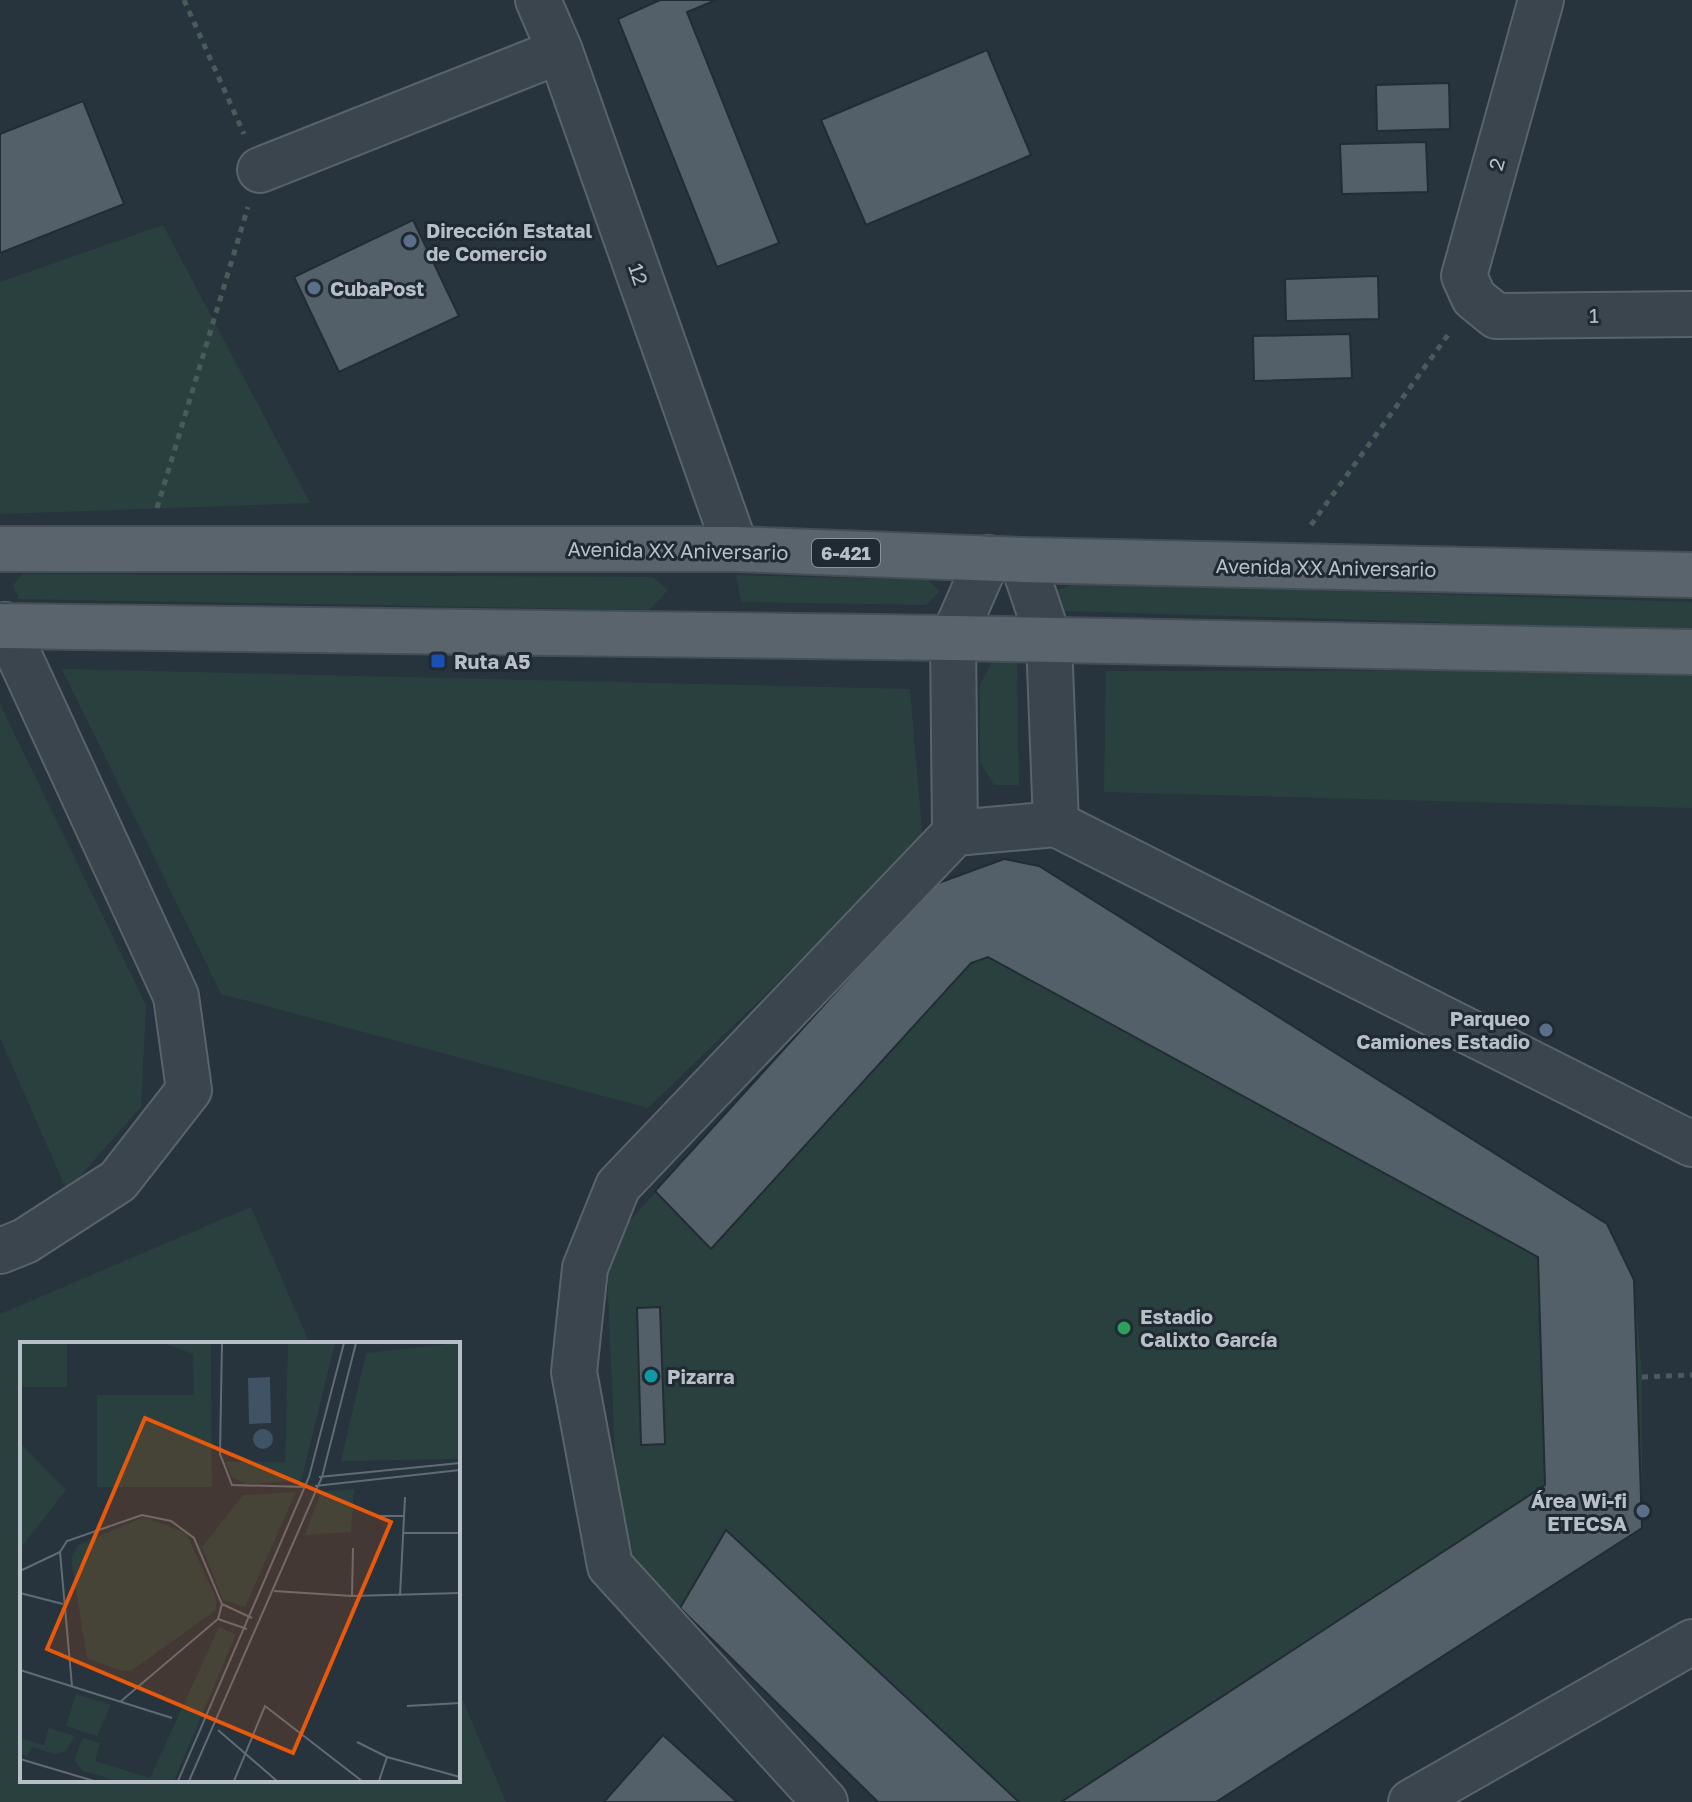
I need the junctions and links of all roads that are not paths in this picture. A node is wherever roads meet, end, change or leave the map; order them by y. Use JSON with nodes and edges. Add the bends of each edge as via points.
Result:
{"nodes":[{"id":1,"x":538,"y":0,"type":"edge"},
{"id":2,"x":1541,"y":0,"type":"edge"},
{"id":3,"x":560,"y":51,"type":"junction"},
{"id":4,"x":260,"y":170,"type":"road end"},
{"id":5,"x":1485,"y":307,"type":"joint"},
{"id":6,"x":1692,"y":314,"type":"edge"},
{"id":7,"x":0,"y":549,"type":"edge"},
{"id":8,"x":736,"y":549,"type":"junction"},
{"id":9,"x":1005,"y":559,"type":"junction"},
{"id":10,"x":1692,"y":575,"type":"edge"},
{"id":11,"x":2,"y":622,"type":"edge"},
{"id":12,"x":953,"y":638,"type":"junction"},
{"id":13,"x":1049,"y":640,"type":"junction"},
{"id":14,"x":1692,"y":652,"type":"edge"},
{"id":15,"x":1056,"y":824,"type":"junction"},
{"id":16,"x":955,"y":833,"type":"junction"},
{"id":17,"x":1692,"y":1144,"type":"edge"},
{"id":18,"x":0,"y":1251,"type":"edge"},
{"id":19,"x":1692,"y":1642,"type":"edge"},
{"id":20,"x":825,"y":1802,"type":"edge"},
{"id":21,"x":1411,"y":1802,"type":"edge"}],
"edges":[{"from":1,"to":3,"type":"street","name":"12"},
{"from":2,"to":5,"type":"street","name":"2","via":[[1464,276]]},
{"from":3,"to":4,"type":"street"},
{"from":3,"to":8,"type":"street","name":"12"},
{"from":5,"to":6,"type":"street","name":"1"},
{"from":7,"to":8,"type":"main road","name":"Avenida XX Aniversario","number":"6-421"},
{"from":8,"to":9,"type":"main road","name":"Avenida XX Aniversario","number":"6-421"},
{"from":9,"to":10,"type":"main road","name":"Avenida XX Aniversario","number":"6-421"},
{"from":9,"to":12,"type":"street"},
{"from":9,"to":13,"type":"street"},
{"from":11,"to":12,"type":"main road"},
{"from":11,"to":18,"type":"street","via":[[176,996],[189,1090],[118,1181],[25,1241]]},
{"from":12,"to":13,"type":"main road"},
{"from":12,"to":16,"type":"street"},
{"from":13,"to":14,"type":"main road"},
{"from":13,"to":15,"type":"street"},
{"from":15,"to":16,"type":"street"},
{"from":15,"to":17,"type":"street"},
{"from":16,"to":20,"type":"street","via":[[618,1186],[585,1268],[574,1372],[610,1566]]},
{"from":19,"to":21,"type":"street"}]}
